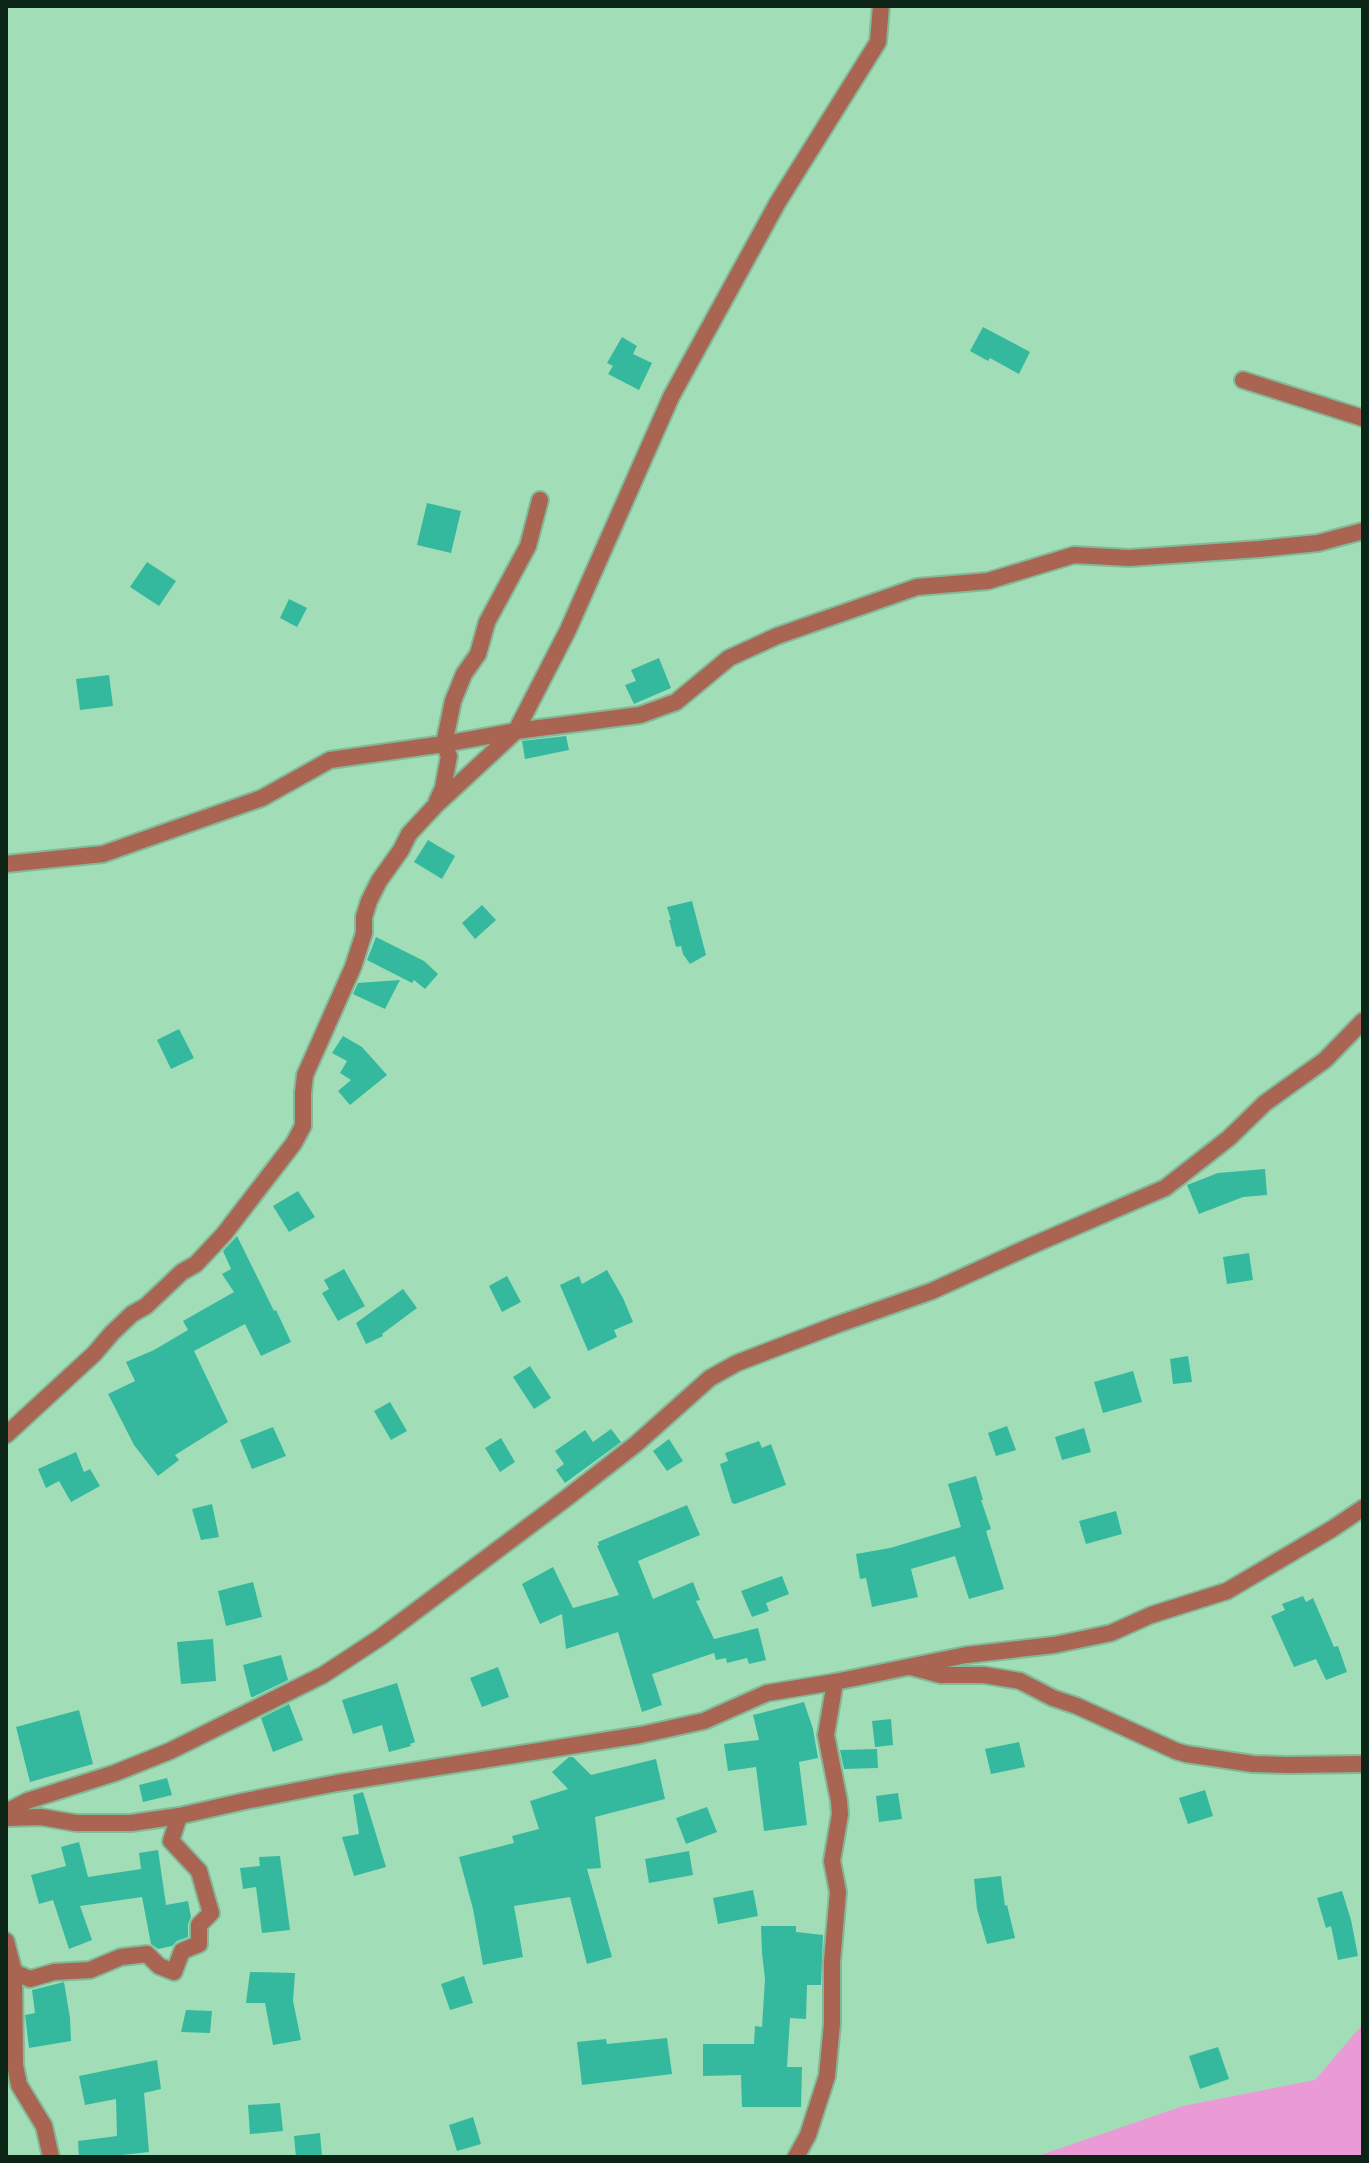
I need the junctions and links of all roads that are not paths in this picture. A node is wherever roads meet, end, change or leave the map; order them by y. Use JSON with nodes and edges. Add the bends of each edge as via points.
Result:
{"nodes":[{"id":1,"x":881,"y":6,"type":"edge"},
{"id":2,"x":1243,"y":380,"type":"dead end"},
{"id":3,"x":1363,"y":418,"type":"edge"},
{"id":4,"x":540,"y":500,"type":"dead end"},
{"id":5,"x":1363,"y":531,"type":"edge"},
{"id":6,"x":516,"y":731,"type":"junction"},
{"id":7,"x":444,"y":744,"type":"junction"},
{"id":8,"x":435,"y":806,"type":"junction"},
{"id":9,"x":6,"y":864,"type":"edge"},
{"id":10,"x":1363,"y":1021,"type":"edge"},
{"id":11,"x":6,"y":1435,"type":"edge"},
{"id":12,"x":1363,"y":1508,"type":"edge"},
{"id":13,"x":910,"y":1667,"type":"junction"},
{"id":14,"x":835,"y":1682,"type":"junction"},
{"id":15,"x":1363,"y":1764,"type":"edge"},
{"id":16,"x":6,"y":1815,"type":"edge"},
{"id":17,"x":179,"y":1816,"type":"junction"},
{"id":18,"x":6,"y":1941,"type":"edge"},
{"id":19,"x":14,"y":1972,"type":"junction"},
{"id":20,"x":51,"y":2157,"type":"edge"},
{"id":21,"x":796,"y":2157,"type":"edge"}],
"edges":[{"from":1,"to":6,"type":"street","via":[[878,42],[778,202],[671,397],[568,630]]},
{"from":2,"to":3,"type":"street"},
{"from":4,"to":7,"type":"street","via":[[528,546],[460,682]]},
{"from":5,"to":6,"type":"street","via":[[1318,543],[1259,549],[1129,558],[1074,555],[988,581],[917,587],[729,658],[676,702],[640,715]]},
{"from":6,"to":7,"type":"street"},
{"from":6,"to":8,"type":"street"},
{"from":7,"to":8,"type":"street","via":[[449,756]]},
{"from":7,"to":9,"type":"street","via":[[330,760],[262,798],[103,854]]},
{"from":8,"to":11,"type":"street","via":[[409,834],[369,901],[353,967],[305,1075],[303,1126],[294,1143],[196,1264],[132,1314]]},
{"from":10,"to":16,"type":"street","via":[[1325,1060],[1165,1188],[932,1291],[737,1363],[710,1378],[636,1444],[381,1637],[323,1675],[170,1751],[27,1801]]},
{"from":12,"to":13,"type":"street","via":[[1227,1591],[1111,1633]]},
{"from":13,"to":14,"type":"street"},
{"from":13,"to":15,"type":"street","via":[[941,1675],[1020,1681],[1186,1754],[1253,1764]]},
{"from":14,"to":17,"type":"street","via":[[767,1693],[704,1721],[640,1735],[337,1783]]},
{"from":14,"to":21,"type":"street","via":[[826,1735],[840,1814],[832,1861],[838,1892],[832,2024],[827,2076]]},
{"from":16,"to":17,"type":"street","via":[[76,1823]]},
{"from":17,"to":19,"type":"street","via":[[171,1841],[199,1871],[211,1913],[199,1925],[199,1944],[182,1951],[174,1972],[147,1954],[30,1979]]},
{"from":18,"to":19,"type":"street"},
{"from":19,"to":20,"type":"street","via":[[19,2085],[44,2126]]}]}
